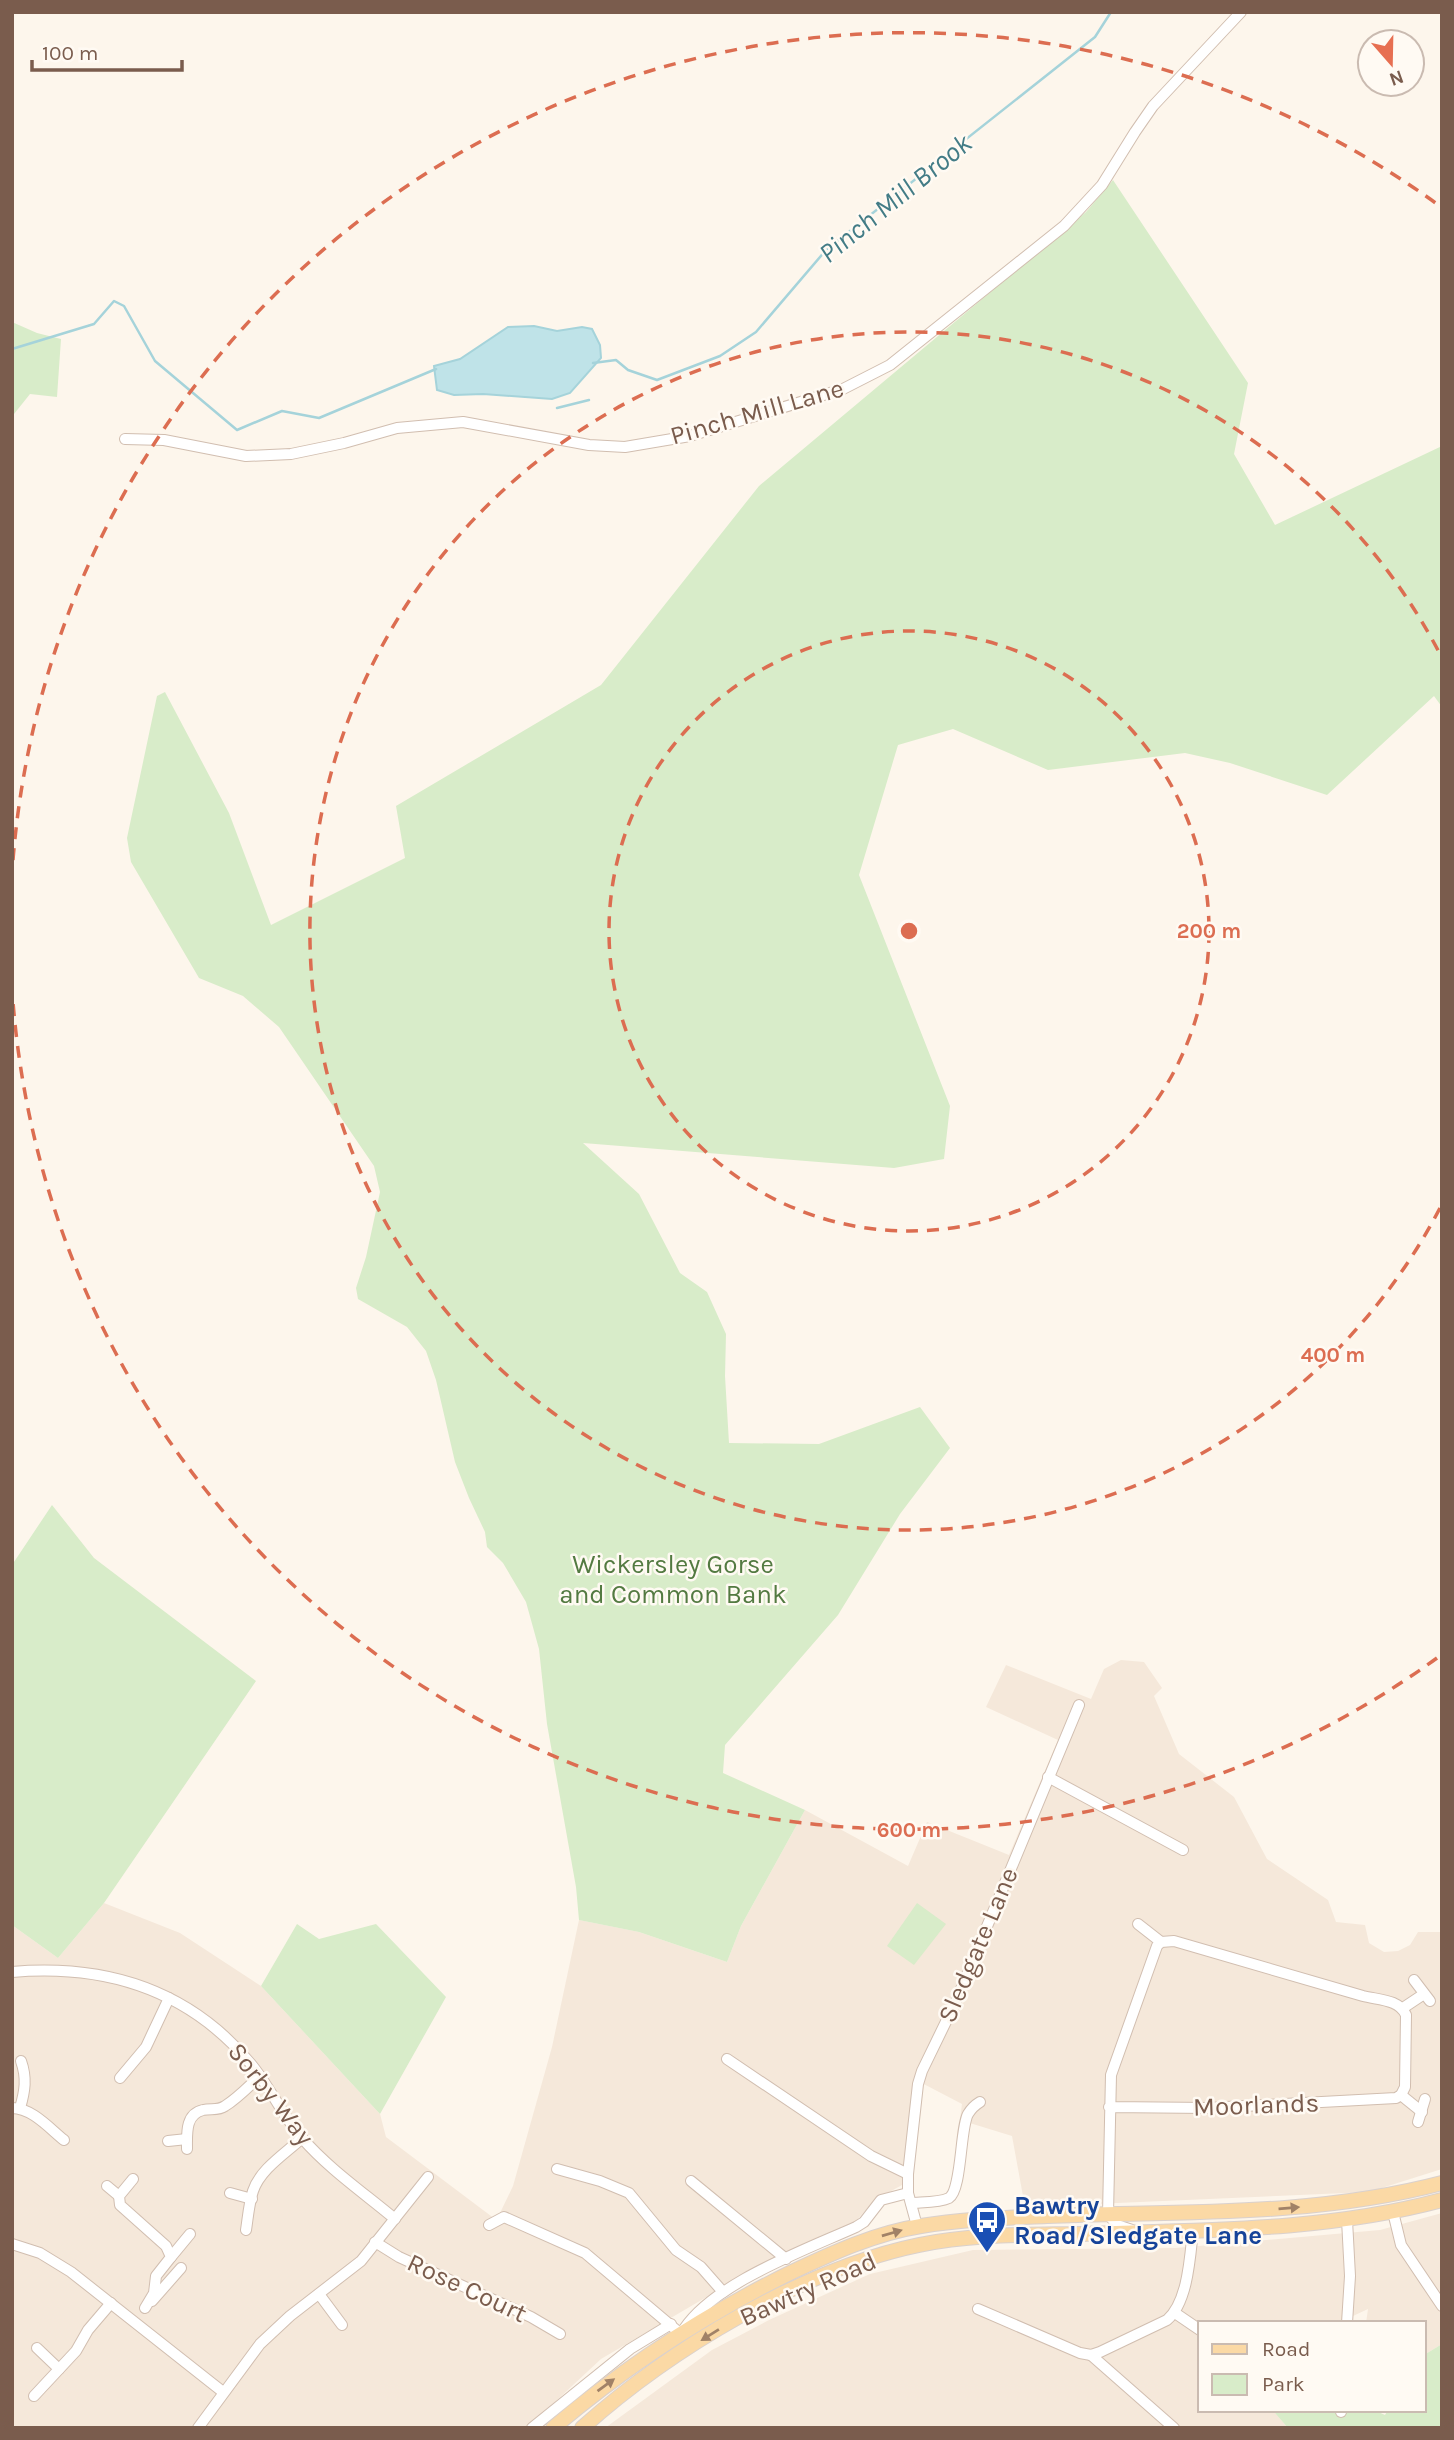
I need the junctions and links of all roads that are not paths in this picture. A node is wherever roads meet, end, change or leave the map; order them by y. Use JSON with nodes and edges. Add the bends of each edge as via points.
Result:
{"nodes":[{"id":1,"x":1241,"y":12,"type":"edge"},
{"id":2,"x":125,"y":439,"type":"dead end"},
{"id":3,"x":1079,"y":1705,"type":"dead end"},
{"id":4,"x":1048,"y":1777,"type":"junction"},
{"id":5,"x":1183,"y":1850,"type":"dead end"},
{"id":6,"x":1138,"y":1924,"type":"dead end"},
{"id":7,"x":1161,"y":1942,"type":"junction"},
{"id":8,"x":12,"y":1972,"type":"edge"},
{"id":9,"x":1414,"y":1980,"type":"dead end"},
{"id":10,"x":169,"y":1998,"type":"junction"},
{"id":11,"x":1403,"y":2008,"type":"junction"},
{"id":12,"x":727,"y":2059,"type":"dead end"},
{"id":13,"x":22,"y":2061,"type":"dead end"},
{"id":14,"x":260,"y":2076,"type":"junction"},
{"id":15,"x":120,"y":2078,"type":"dead end"},
{"id":16,"x":1401,"y":2095,"type":"junction"},
{"id":17,"x":1426,"y":2099,"type":"dead end"},
{"id":18,"x":980,"y":2102,"type":"dead end"},
{"id":19,"x":1109,"y":2107,"type":"junction"},
{"id":20,"x":16,"y":2108,"type":"edge"},
{"id":21,"x":302,"y":2138,"type":"junction"},
{"id":22,"x":64,"y":2140,"type":"dead end"},
{"id":23,"x":168,"y":2141,"type":"dead end"},
{"id":24,"x":557,"y":2169,"type":"dead end"},
{"id":25,"x":908,"y":2174,"type":"junction"},
{"id":26,"x":428,"y":2177,"type":"dead end"},
{"id":27,"x":133,"y":2179,"type":"dead end"},
{"id":28,"x":691,"y":2181,"type":"dead end"},
{"id":29,"x":1442,"y":2183,"type":"edge"},
{"id":30,"x":107,"y":2186,"type":"dead end"},
{"id":31,"x":230,"y":2193,"type":"dead end"},
{"id":32,"x":119,"y":2196,"type":"junction"},
{"id":33,"x":909,"y":2198,"type":"junction"},
{"id":34,"x":252,"y":2200,"type":"junction"},
{"id":35,"x":1442,"y":2200,"type":"edge"},
{"id":36,"x":1392,"y":2212,"type":"junction"},
{"id":37,"x":1108,"y":2214,"type":"junction"},
{"id":38,"x":1036,"y":2217,"type":"junction"},
{"id":39,"x":395,"y":2219,"type":"junction"},
{"id":40,"x":1347,"y":2221,"type":"junction"},
{"id":41,"x":489,"y":2225,"type":"dead end"},
{"id":42,"x":918,"y":2226,"type":"junction"},
{"id":43,"x":246,"y":2230,"type":"dead end"},
{"id":44,"x":1194,"y":2230,"type":"junction"},
{"id":45,"x":1140,"y":2232,"type":"junction"},
{"id":46,"x":190,"y":2234,"type":"dead end"},
{"id":47,"x":1079,"y":2234,"type":"junction"},
{"id":48,"x":375,"y":2242,"type":"junction"},
{"id":49,"x":12,"y":2244,"type":"edge"},
{"id":50,"x":171,"y":2257,"type":"junction"},
{"id":51,"x":786,"y":2259,"type":"junction"},
{"id":52,"x":181,"y":2269,"type":"dead end"},
{"id":53,"x":723,"y":2292,"type":"junction"},
{"id":54,"x":319,"y":2294,"type":"junction"},
{"id":55,"x":111,"y":2303,"type":"junction"},
{"id":56,"x":1442,"y":2306,"type":"edge"},
{"id":57,"x":145,"y":2308,"type":"junction"},
{"id":58,"x":978,"y":2309,"type":"dead end"},
{"id":59,"x":1175,"y":2313,"type":"junction"},
{"id":60,"x":134,"y":2321,"type":"junction"},
{"id":61,"x":1347,"y":2321,"type":"edge"},
{"id":62,"x":342,"y":2325,"type":"dead end"},
{"id":63,"x":676,"y":2329,"type":"junction"},
{"id":64,"x":1198,"y":2329,"type":"edge"},
{"id":65,"x":559,"y":2334,"type":"dead end"},
{"id":66,"x":37,"y":2348,"type":"dead end"},
{"id":67,"x":1091,"y":2355,"type":"junction"},
{"id":68,"x":59,"y":2369,"type":"junction"},
{"id":69,"x":223,"y":2392,"type":"junction"},
{"id":70,"x":34,"y":2396,"type":"dead end"},
{"id":71,"x":560,"y":2426,"type":"edge"},
{"id":72,"x":198,"y":2428,"type":"edge"},
{"id":73,"x":532,"y":2428,"type":"edge"},
{"id":74,"x":582,"y":2428,"type":"edge"},
{"id":75,"x":1174,"y":2428,"type":"edge"}],
"edges":[{"from":1,"to":2,"type":"street","name":"Pinch Mill Lane","via":[[1153,106],[1102,185],[1064,226],[890,366],[843,389],[690,436],[625,447],[589,445],[463,422],[397,428],[344,443],[246,456],[164,439]]},
{"from":3,"to":4,"type":"street","name":"Sledgate Lane"},
{"from":4,"to":5,"type":"street"},
{"from":4,"to":25,"type":"street","name":"Sledgate Lane","via":[[956,2001],[922,2071]]},
{"from":6,"to":7,"type":"street"},
{"from":7,"to":11,"type":"street","via":[[1174,1941]]},
{"from":7,"to":19,"type":"street","via":[[1153,1952],[1111,2075]]},
{"from":8,"to":10,"type":"street","name":"Sorby Way","via":[[90,1972],[136,1983]]},
{"from":9,"to":11,"type":"street","via":[[1427,1997]]},
{"from":10,"to":14,"type":"street","name":"Sorby Way","via":[[225,2035]]},
{"from":10,"to":15,"type":"street","via":[[146,2046]]},
{"from":11,"to":16,"type":"street","via":[[1405,2087]]},
{"from":12,"to":25,"type":"street","via":[[871,2157]]},
{"from":13,"to":20,"type":"street","via":[[25,2091]]},
{"from":14,"to":21,"type":"street","name":"Sorby Way"},
{"from":14,"to":23,"type":"street","via":[[224,2107],[195,2114],[188,2126],[187,2144]]},
{"from":16,"to":17,"type":"street","via":[[1420,2117]]},
{"from":16,"to":19,"type":"street","name":"Moorlands","via":[[1258,2107]]},
{"from":18,"to":33,"type":"street","name":"Bawtry Road","via":[[966,2119],[951,2196]]},
{"from":19,"to":37,"type":"street"},
{"from":20,"to":22,"type":"street","via":[[37,2117]]},
{"from":21,"to":34,"type":"street","via":[[266,2171]]},
{"from":21,"to":39,"type":"street","name":"Sorby Way"},
{"from":24,"to":53,"type":"street","via":[[629,2193],[676,2249],[701,2267]]},
{"from":25,"to":33,"type":"street","name":"Sledgate Lane"},
{"from":26,"to":39,"type":"street"},
{"from":27,"to":32,"type":"street"},
{"from":28,"to":51,"type":"street"},
{"from":37,"to":29,"type":"main road","name":"Bawtry Road","one_way":true,"via":[[1286,2209],[1367,2200]]},
{"from":30,"to":32,"type":"street"},
{"from":31,"to":34,"type":"street"},
{"from":32,"to":50,"type":"street","via":[[120,2205],[166,2246]]},
{"from":33,"to":42,"type":"street"},
{"from":33,"to":51,"type":"street","name":"Bawtry Road","via":[[881,2200],[856,2227]]},
{"from":34,"to":43,"type":"street"},
{"from":35,"to":36,"type":"main road","name":"Bawtry Road"},
{"from":36,"to":40,"type":"main road","name":"Bawtry Road"},
{"from":36,"to":56,"type":"street","via":[[1401,2245]]},
{"from":37,"to":38,"type":"main road","name":"Bawtry Road"},
{"from":37,"to":45,"type":"street","via":[[1117,2225]]},
{"from":38,"to":42,"type":"main road","name":"Bawtry Road"},
{"from":38,"to":47,"type":"main road","via":[[1075,2222]]},
{"from":39,"to":48,"type":"street"},
{"from":40,"to":44,"type":"main road","name":"Bawtry Road"},
{"from":40,"to":61,"type":"street"},
{"from":41,"to":63,"type":"street","via":[[504,2217],[585,2253]]},
{"from":63,"to":42,"type":"main road","name":"Bawtry Road","one_way":true,"via":[[850,2246]]},
{"from":44,"to":45,"type":"main road","name":"Bawtry Road"},
{"from":44,"to":59,"type":"street"},
{"from":45,"to":47,"type":"main road","name":"Bawtry Road"},
{"from":46,"to":50,"type":"street"},
{"from":47,"to":74,"type":"main road","name":"Bawtry Road","one_way":true,"via":[[943,2241],[854,2263],[779,2296],[722,2328],[634,2385]]},
{"from":48,"to":54,"type":"street","via":[[361,2261]]},
{"from":48,"to":65,"type":"street","name":"Rose Court","via":[[531,2316]]},
{"from":49,"to":55,"type":"street","via":[[40,2253]]},
{"from":50,"to":57,"type":"street","via":[[156,2276],[154,2294]]},
{"from":51,"to":53,"type":"street","name":"Bawtry Road"},
{"from":52,"to":57,"type":"street"},
{"from":53,"to":63,"type":"street","name":"Bawtry Road"},
{"from":54,"to":62,"type":"street"},
{"from":54,"to":69,"type":"street","via":[[272,2331]]},
{"from":55,"to":60,"type":"street"},
{"from":55,"to":68,"type":"street"},
{"from":57,"to":60,"type":"street"},
{"from":58,"to":67,"type":"street"},
{"from":59,"to":64,"type":"street"},
{"from":59,"to":67,"type":"street"},
{"from":60,"to":69,"type":"street"},
{"from":71,"to":63,"type":"main road","name":"Bawtry Road","one_way":true},
{"from":63,"to":73,"type":"street","name":"Bawtry Road","via":[[629,2349]]},
{"from":66,"to":68,"type":"street"},
{"from":67,"to":75,"type":"street"},
{"from":68,"to":70,"type":"street"},
{"from":69,"to":72,"type":"street"}]}
